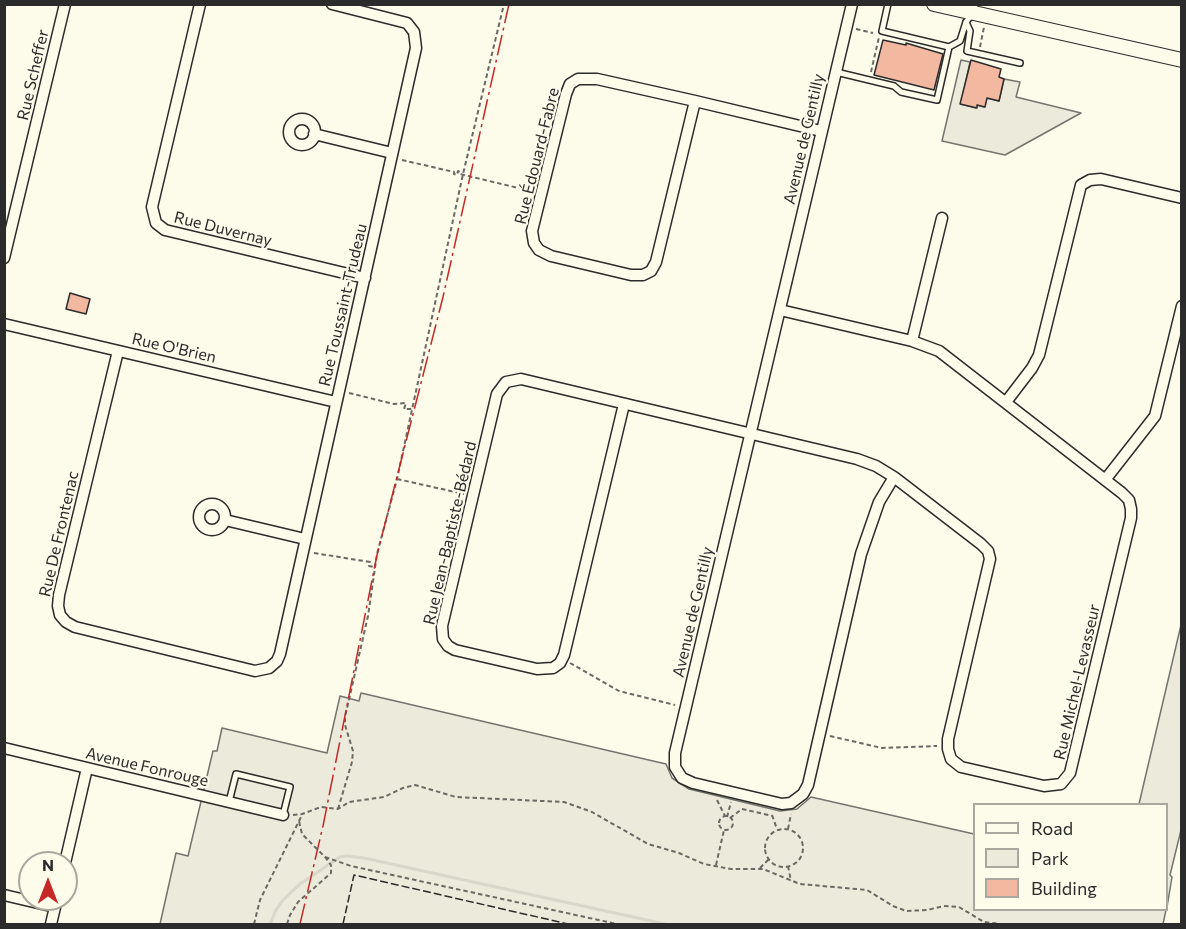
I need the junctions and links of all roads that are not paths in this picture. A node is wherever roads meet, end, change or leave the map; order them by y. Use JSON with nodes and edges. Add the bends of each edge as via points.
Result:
{"nodes":[{"id":1,"x":65,"y":4,"type":"edge"},
{"id":2,"x":200,"y":4,"type":"edge"},
{"id":3,"x":332,"y":4,"type":"edge"},
{"id":4,"x":852,"y":4,"type":"edge"},
{"id":5,"x":888,"y":4,"type":"edge"},
{"id":6,"x":934,"y":4,"type":"edge"},
{"id":7,"x":972,"y":11,"type":"edge"},
{"id":8,"x":949,"y":47,"type":"junction"},
{"id":9,"x":1182,"y":50,"type":"edge"},
{"id":10,"x":1182,"y":60,"type":"edge"},
{"id":11,"x":1020,"y":63,"type":"dead end"},
{"id":12,"x":835,"y":72,"type":"junction"},
{"id":13,"x":695,"y":101,"type":"junction"},
{"id":14,"x":821,"y":131,"type":"junction"},
{"id":15,"x":314,"y":134,"type":"dead end"},
{"id":16,"x":396,"y":157,"type":"junction"},
{"id":17,"x":1182,"y":198,"type":"edge"},
{"id":18,"x":942,"y":218,"type":"dead end"},
{"id":19,"x":4,"y":258,"type":"edge"},
{"id":20,"x":365,"y":278,"type":"junction"},
{"id":21,"x":1182,"y":306,"type":"edge"},
{"id":22,"x":780,"y":310,"type":"junction"},
{"id":23,"x":4,"y":324,"type":"edge"},
{"id":24,"x":912,"y":341,"type":"junction"},
{"id":25,"x":118,"y":351,"type":"junction"},
{"id":26,"x":336,"y":402,"type":"junction"},
{"id":27,"x":1006,"y":402,"type":"junction"},
{"id":28,"x":624,"y":404,"type":"junction"},
{"id":29,"x":751,"y":434,"type":"junction"},
{"id":30,"x":894,"y":477,"type":"junction"},
{"id":31,"x":1105,"y":480,"type":"junction"},
{"id":32,"x":225,"y":520,"type":"dead end"},
{"id":33,"x":305,"y":539,"type":"junction"},
{"id":34,"x":270,"y":668,"type":"joint"},
{"id":35,"x":4,"y":748,"type":"edge"},
{"id":36,"x":87,"y":768,"type":"junction"},
{"id":37,"x":229,"y":802,"type":"junction"},
{"id":38,"x":283,"y":814,"type":"joint"},
{"id":39,"x":68,"y":851,"type":"edge"}],
"edges":[{"from":1,"to":19,"type":"street","name":"Rue Scheffer"},
{"from":2,"to":20,"type":"street","name":"Rue Duvernay","via":[[152,207],[156,223],[165,230]]},
{"from":3,"to":16,"type":"street","name":"Rue Toussaint-Trudeau","via":[[403,21],[414,32],[416,48]]},
{"from":4,"to":12,"type":"street","name":"Avenue de Gentilly"},
{"from":5,"to":8,"type":"lane","via":[[882,31]]},
{"from":6,"to":7,"type":"street"},
{"from":7,"to":8,"type":"lane","via":[[960,41]]},
{"from":7,"to":9,"type":"street"},
{"from":7,"to":10,"type":"street"},
{"from":7,"to":11,"type":"lane","via":[[968,51]]},
{"from":8,"to":12,"type":"lane","via":[[937,100]]},
{"from":12,"to":14,"type":"street","name":"Avenue de Gentilly"},
{"from":13,"to":13,"type":"street","name":"Rue Édouard-Fabre","via":[[590,78],[570,84],[532,231],[539,250],[631,275],[651,271]]},
{"from":13,"to":14,"type":"street","name":"Rue Édouard-Fabre"},
{"from":14,"to":22,"type":"street","name":"Avenue de Gentilly"},
{"from":15,"to":16,"type":"street"},
{"from":16,"to":20,"type":"street","name":"Rue Toussaint-Trudeau"},
{"from":17,"to":27,"type":"street","via":[[1101,179],[1081,185],[1039,356]]},
{"from":18,"to":24,"type":"street"},
{"from":20,"to":26,"type":"street","name":"Rue Toussaint-Trudeau"},
{"from":21,"to":31,"type":"street","via":[[1155,416]]},
{"from":22,"to":24,"type":"street","name":"Rue Michel-Levasseur"},
{"from":22,"to":29,"type":"street","name":"Avenue de Gentilly"},
{"from":23,"to":25,"type":"street","name":"Rue O'Brien"},
{"from":24,"to":27,"type":"street","name":"Rue Michel-Levasseur","via":[[945,354]]},
{"from":25,"to":26,"type":"street","name":"Rue O'Brien"},
{"from":25,"to":34,"type":"street","name":"Rue De Frontenac","via":[[59,595],[60,615],[75,627],[255,671]]},
{"from":26,"to":33,"type":"street","name":"Rue Toussaint-Trudeau"},
{"from":27,"to":31,"type":"street","name":"Rue Michel-Levasseur"},
{"from":28,"to":28,"type":"street","name":"Rue Jean-Baptiste-Bédard","via":[[560,663],[553,668],[537,669],[448,646],[442,626],[502,385],[521,380]]},
{"from":28,"to":29,"type":"street","name":"Rue Jean-Baptiste-Bédard"},
{"from":29,"to":30,"type":"street","name":"Rue Michel-Levasseur","via":[[867,462]]},
{"from":29,"to":30,"type":"street","name":"Avenue de Gentilly","via":[[675,753],[677,771],[693,783],[782,804],[803,794],[861,554],[879,502]]},
{"from":30,"to":31,"type":"street","name":"Rue Michel-Levasseur","via":[[981,544],[990,559],[948,739],[951,759],[961,767],[1048,786],[1061,784],[1071,773],[1131,518],[1129,500]]},
{"from":32,"to":33,"type":"street"},
{"from":33,"to":34,"type":"street","name":"Rue Toussaint-Trudeau","via":[[280,654]]},
{"from":35,"to":36,"type":"street","name":"Avenue Fonrouge"},
{"from":36,"to":37,"type":"street","name":"Avenue Fonrouge"},
{"from":36,"to":39,"type":"street"},
{"from":37,"to":38,"type":"street","name":"Avenue Fonrouge"},
{"from":37,"to":38,"type":"lane","via":[[236,774],[290,787]]}]}
